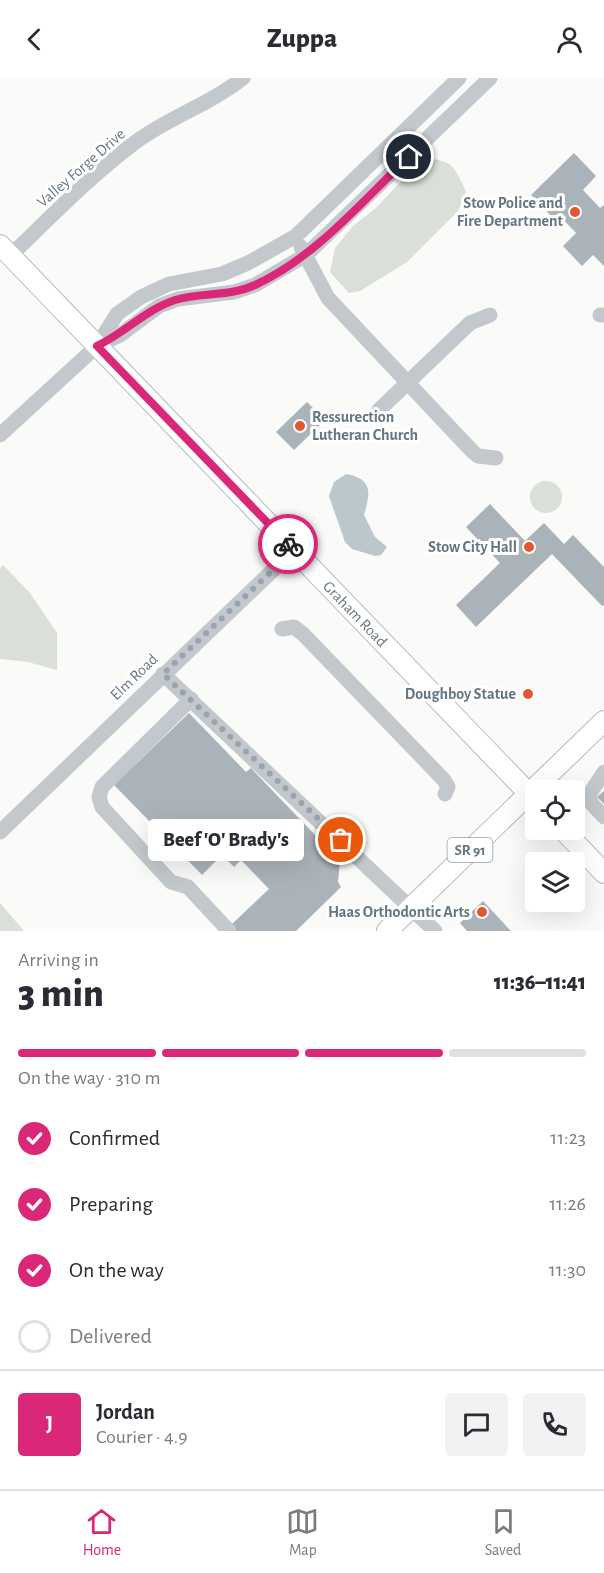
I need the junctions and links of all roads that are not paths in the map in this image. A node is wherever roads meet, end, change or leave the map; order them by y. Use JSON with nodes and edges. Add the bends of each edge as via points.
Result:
{"nodes":[{"id":1,"x":243,"y":78,"type":"edge"},
{"id":2,"x":459,"y":78,"type":"edge"},
{"id":3,"x":490,"y":78,"type":"edge"},
{"id":4,"x":294,"y":237,"type":"junction"},
{"id":5,"x":5,"y":250,"type":"edge"},
{"id":6,"x":306,"y":255,"type":"junction"},
{"id":7,"x":490,"y":315,"type":"dead end"},
{"id":8,"x":97,"y":346,"type":"junction"},
{"id":9,"x":407,"y":382,"type":"junction"},
{"id":10,"x":379,"y":410,"type":"dead end"},
{"id":11,"x":0,"y":435,"type":"edge"},
{"id":12,"x":496,"y":458,"type":"dead end"},
{"id":13,"x":294,"y":550,"type":"junction"},
{"id":14,"x":282,"y":629,"type":"dead end"},
{"id":15,"x":163,"y":674,"type":"junction"},
{"id":16,"x":191,"y":699,"type":"junction"},
{"id":17,"x":604,"y":721,"type":"edge"},
{"id":18,"x":604,"y":772,"type":"edge"},
{"id":19,"x":548,"y":780,"type":"edge"},
{"id":20,"x":525,"y":790,"type":"edge"},
{"id":21,"x":445,"y":794,"type":"dead end"},
{"id":22,"x":525,"y":803,"type":"edge"},
{"id":23,"x":604,"y":817,"type":"edge"},
{"id":24,"x":0,"y":832,"type":"edge"},
{"id":25,"x":574,"y":840,"type":"edge"},
{"id":26,"x":602,"y":866,"type":"edge"},
{"id":27,"x":412,"y":907,"type":"junction"},
{"id":28,"x":229,"y":931,"type":"edge"},
{"id":29,"x":387,"y":931,"type":"edge"},
{"id":30,"x":435,"y":931,"type":"edge"}],
"edges":[{"from":1,"to":5,"type":"street","name":"Valley Forge Drive","via":[[212,100],[134,143]]},
{"from":2,"to":4,"type":"street"},
{"from":3,"to":6,"type":"street"},
{"from":4,"to":6,"type":"street"},
{"from":4,"to":8,"type":"street","via":[[222,274],[169,284],[141,297],[117,314]]},
{"from":5,"to":8,"type":"main road","name":"Graham Road"},
{"from":6,"to":8,"type":"street","via":[[255,285],[224,294],[186,297],[159,306],[120,335]]},
{"from":6,"to":9,"type":"street","via":[[328,298]]},
{"from":7,"to":9,"type":"street","via":[[470,323]]},
{"from":8,"to":11,"type":"street"},
{"from":8,"to":13,"type":"main road","name":"Graham Road"},
{"from":9,"to":10,"type":"street"},
{"from":9,"to":12,"type":"street","via":[[472,451],[478,456]]},
{"from":13,"to":15,"type":"street","name":"Elm Road"},
{"from":13,"to":20,"type":"main road","name":"Graham Road"},
{"from":14,"to":21,"type":"street","via":[[294,627],[303,634],[444,780],[448,787]]},
{"from":15,"to":16,"type":"street"},
{"from":15,"to":24,"type":"street","name":"Elm Road"},
{"from":16,"to":27,"type":"street"},
{"from":16,"to":28,"type":"street","via":[[102,787],[99,797],[102,807],[171,882],[188,886]]},
{"from":17,"to":19,"type":"main road","number":"SR 91"},
{"from":18,"to":23,"type":"street","via":[[589,795]]},
{"from":22,"to":27,"type":"main road","number":"SR 91"},
{"from":25,"to":26,"type":"main road"},
{"from":27,"to":29,"type":"main road","number":"SR 91"},
{"from":27,"to":30,"type":"street"}]}
